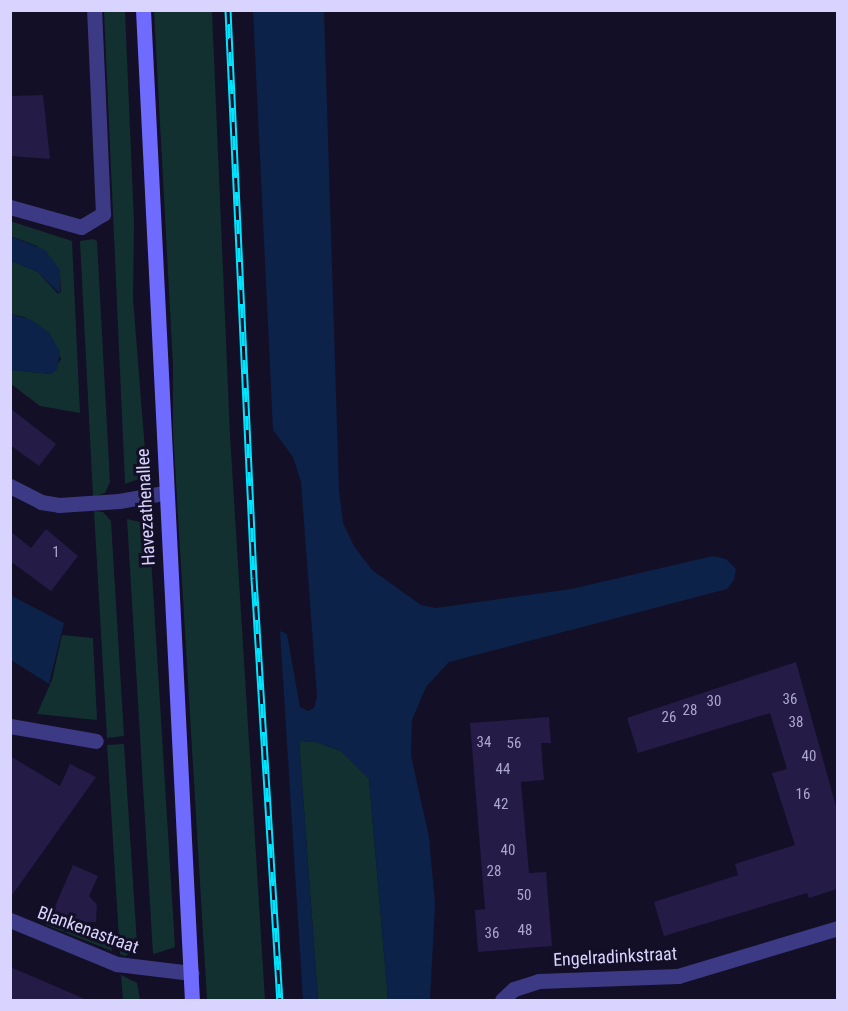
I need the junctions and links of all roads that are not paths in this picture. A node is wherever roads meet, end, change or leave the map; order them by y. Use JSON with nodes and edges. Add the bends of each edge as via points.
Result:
{"nodes":[{"id":1,"x":94,"y":10,"type":"edge"},
{"id":2,"x":143,"y":10,"type":"edge"},
{"id":3,"x":10,"y":207,"type":"edge"},
{"id":4,"x":10,"y":486,"type":"edge"},
{"id":5,"x":164,"y":493,"type":"junction"},
{"id":6,"x":10,"y":726,"type":"edge"},
{"id":7,"x":96,"y":741,"type":"dead end"},
{"id":8,"x":10,"y":920,"type":"edge"},
{"id":9,"x":837,"y":928,"type":"edge"},
{"id":10,"x":190,"y":973,"type":"junction"},
{"id":11,"x":192,"y":1000,"type":"edge"},
{"id":12,"x":502,"y":1000,"type":"edge"}],
"edges":[{"from":1,"to":3,"type":"street","via":[[103,214],[81,227]]},
{"from":2,"to":5,"type":"main road","name":"Havezathenallee"},
{"from":4,"to":5,"type":"street","via":[[42,502],[59,505]]},
{"from":5,"to":10,"type":"main road","name":"Havezathenallee"},
{"from":6,"to":7,"type":"street"},
{"from":8,"to":10,"type":"street","name":"Blankenastraat","via":[[117,964]]},
{"from":9,"to":12,"type":"street","name":"Engelradinkstraat","via":[[678,976],[538,981],[514,989]]},
{"from":10,"to":11,"type":"main road","name":"Havezathenallee"}]}
